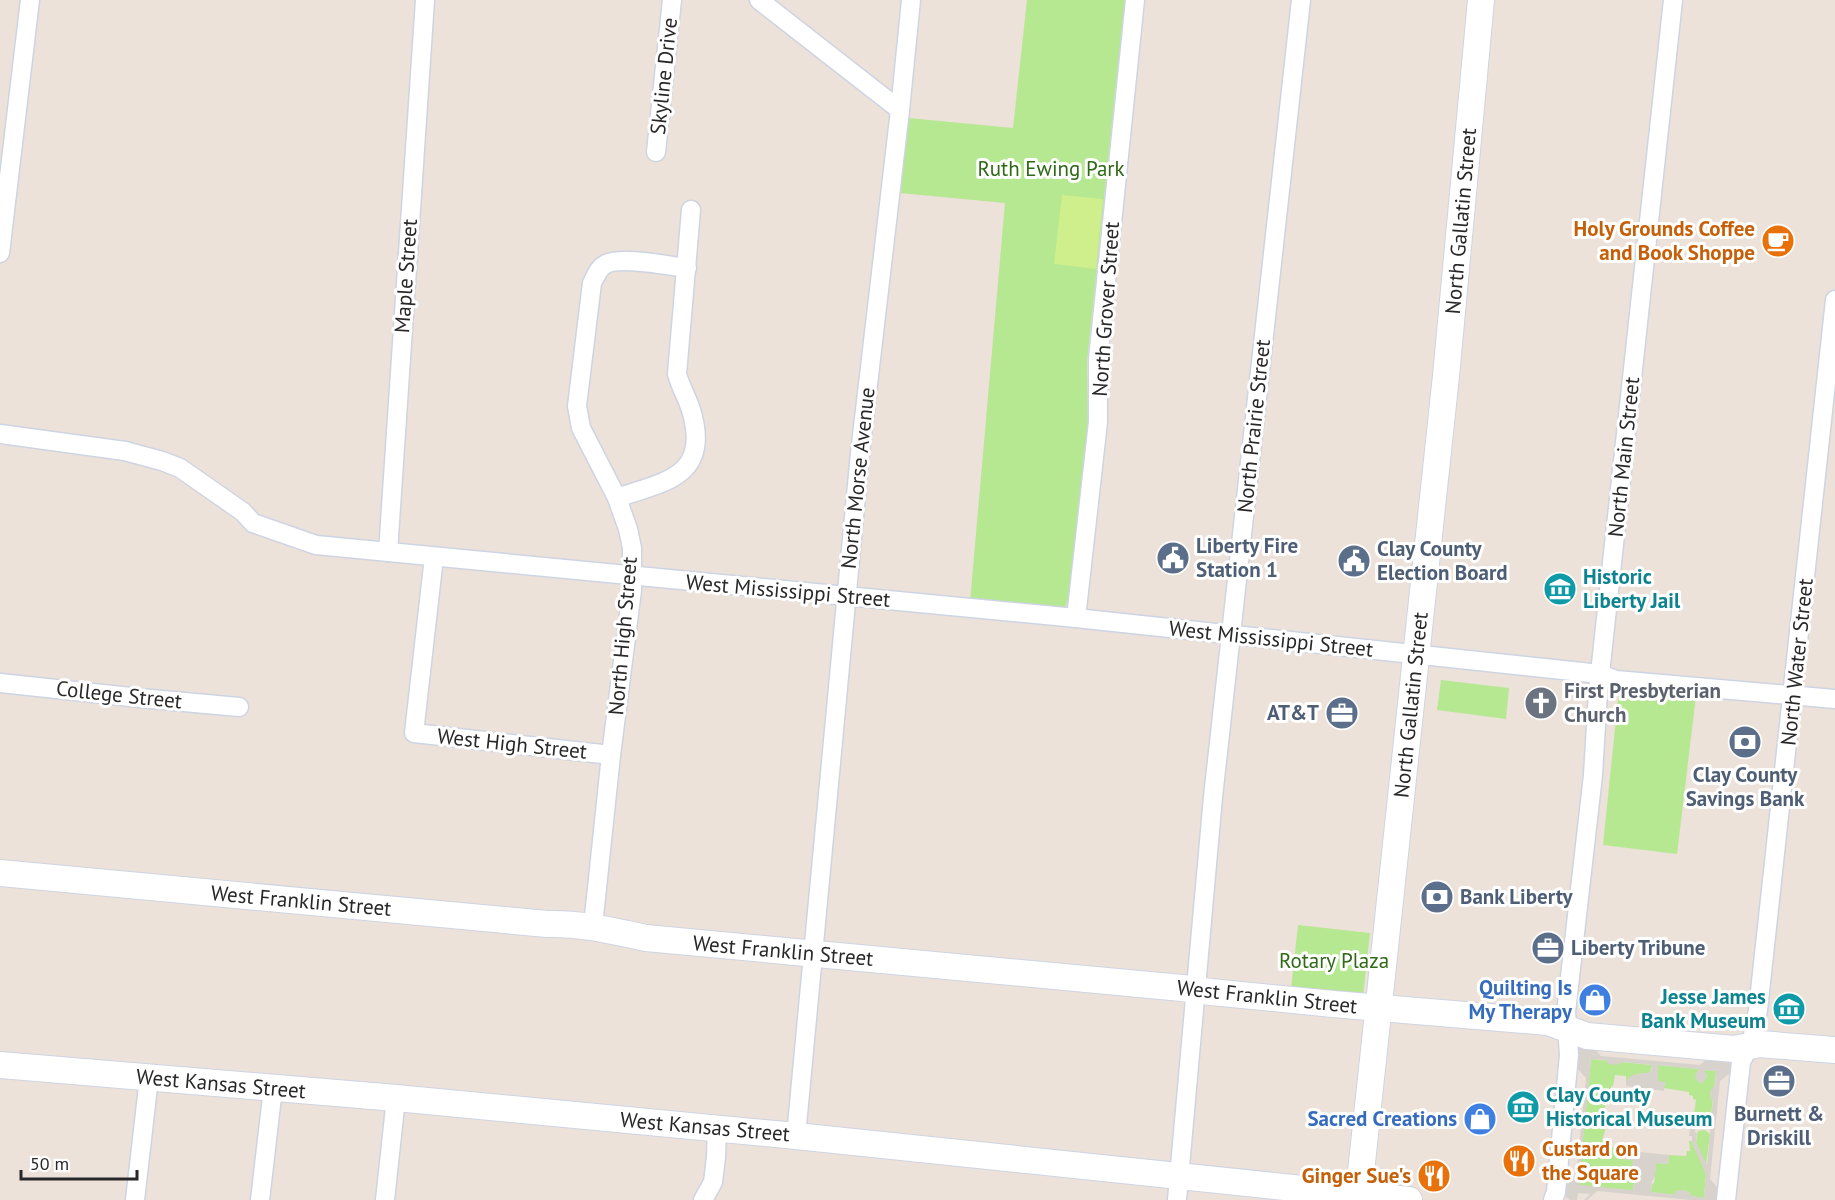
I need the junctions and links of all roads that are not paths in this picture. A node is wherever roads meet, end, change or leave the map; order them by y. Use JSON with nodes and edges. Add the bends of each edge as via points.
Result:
{"nodes":[{"id":1,"x":30,"y":0,"type":"edge"},
{"id":2,"x":425,"y":0,"type":"edge"},
{"id":3,"x":672,"y":0,"type":"edge"},
{"id":4,"x":759,"y":0,"type":"edge"},
{"id":5,"x":912,"y":0,"type":"edge"},
{"id":6,"x":1135,"y":0,"type":"edge"},
{"id":7,"x":1301,"y":0,"type":"edge"},
{"id":8,"x":1481,"y":0,"type":"edge"},
{"id":9,"x":1673,"y":0,"type":"edge"},
{"id":10,"x":900,"y":110,"type":"junction"},
{"id":11,"x":656,"y":152,"type":"dead end"},
{"id":12,"x":4,"y":184,"type":"edge"},
{"id":13,"x":691,"y":210,"type":"dead end"},
{"id":14,"x":0,"y":253,"type":"edge"},
{"id":15,"x":687,"y":268,"type":"junction"},
{"id":16,"x":1835,"y":300,"type":"edge"},
{"id":17,"x":0,"y":434,"type":"edge"},
{"id":18,"x":617,"y":498,"type":"junction"},
{"id":19,"x":388,"y":552,"type":"junction"},
{"id":20,"x":434,"y":557,"type":"junction"},
{"id":21,"x":632,"y":576,"type":"junction"},
{"id":22,"x":846,"y":596,"type":"junction"},
{"id":23,"x":1076,"y":618,"type":"junction"},
{"id":24,"x":1232,"y":635,"type":"junction"},
{"id":25,"x":1416,"y":654,"type":"junction"},
{"id":26,"x":1600,"y":674,"type":"junction"},
{"id":27,"x":0,"y":683,"type":"edge"},
{"id":28,"x":1794,"y":694,"type":"junction"},
{"id":29,"x":1835,"y":699,"type":"edge"},
{"id":30,"x":239,"y":706,"type":"dead end"},
{"id":31,"x":611,"y":755,"type":"junction"},
{"id":32,"x":0,"y":873,"type":"edge"},
{"id":33,"x":593,"y":927,"type":"junction"},
{"id":34,"x":813,"y":953,"type":"junction"},
{"id":35,"x":1195,"y":990,"type":"junction"},
{"id":36,"x":1378,"y":1008,"type":"junction"},
{"id":37,"x":1567,"y":1028,"type":"junction"},
{"id":38,"x":1749,"y":1045,"type":"junction"},
{"id":39,"x":1835,"y":1050,"type":"edge"},
{"id":40,"x":0,"y":1065,"type":"edge"},
{"id":41,"x":149,"y":1078,"type":"junction"},
{"id":42,"x":273,"y":1088,"type":"junction"},
{"id":43,"x":396,"y":1098,"type":"junction"},
{"id":44,"x":717,"y":1128,"type":"junction"},
{"id":45,"x":796,"y":1136,"type":"junction"},
{"id":46,"x":1178,"y":1188,"type":"edge"},
{"id":47,"x":1359,"y":1197,"type":"edge"},
{"id":48,"x":135,"y":1200,"type":"edge"},
{"id":49,"x":260,"y":1200,"type":"edge"},
{"id":50,"x":385,"y":1200,"type":"edge"},
{"id":51,"x":703,"y":1200,"type":"edge"},
{"id":52,"x":1410,"y":1200,"type":"edge"},
{"id":53,"x":1553,"y":1200,"type":"edge"},
{"id":54,"x":1726,"y":1200,"type":"edge"}],
"edges":[{"from":1,"to":12,"type":"street"},
{"from":2,"to":19,"type":"street","name":"Maple Street"},
{"from":3,"to":11,"type":"street","name":"Skyline Drive"},
{"from":4,"to":10,"type":"street"},
{"from":5,"to":10,"type":"street","name":"North Morse Avenue"},
{"from":6,"to":23,"type":"street","name":"North Grover Street","via":[[1098,359],[1098,422]]},
{"from":7,"to":24,"type":"street","name":"North Prairie Street"},
{"from":8,"to":25,"type":"street","name":"North Gallatin Street"},
{"from":9,"to":26,"type":"street","name":"North Main Street"},
{"from":10,"to":22,"type":"street","name":"North Morse Avenue"},
{"from":12,"to":14,"type":"street"},
{"from":13,"to":15,"type":"street"},
{"from":15,"to":18,"type":"street","via":[[677,374],[693,414],[696,445],[687,468],[672,479]]},
{"from":15,"to":18,"type":"street","name":"North High Street","via":[[630,261],[608,263],[599,269],[592,283],[577,406],[581,428]]},
{"from":16,"to":28,"type":"street","name":"North Water Street"},
{"from":17,"to":19,"type":"street","name":"West Mississippi Street","via":[[144,455],[180,468],[253,523],[316,545]]},
{"from":18,"to":21,"type":"street","name":"North High Street","via":[[632,548]]},
{"from":19,"to":20,"type":"street","name":"West Mississippi Street"},
{"from":20,"to":21,"type":"street","name":"West Mississippi Street"},
{"from":20,"to":31,"type":"street","name":"West High Street","via":[[414,733]]},
{"from":21,"to":22,"type":"street","name":"West Mississippi Street"},
{"from":21,"to":31,"type":"street","name":"North High Street"},
{"from":22,"to":23,"type":"street","name":"West Mississippi Street"},
{"from":22,"to":34,"type":"street","name":"North Morse Avenue"},
{"from":23,"to":24,"type":"street","name":"West Mississippi Street"},
{"from":24,"to":25,"type":"street","name":"West Mississippi Street"},
{"from":24,"to":35,"type":"street","name":"North Prairie Street"},
{"from":25,"to":26,"type":"street","name":"West Mississippi Street"},
{"from":25,"to":36,"type":"street","name":"North Gallatin Street"},
{"from":26,"to":28,"type":"street","name":"West Mississippi Street","via":[[1616,680]]},
{"from":26,"to":37,"type":"street","name":"North Main Street"},
{"from":27,"to":30,"type":"street","name":"College Street"},
{"from":28,"to":29,"type":"street","name":"West Mississippi Street"},
{"from":28,"to":38,"type":"street","name":"North Water Street","via":[[1758,1010]]},
{"from":31,"to":33,"type":"street","name":"North High Street"},
{"from":32,"to":33,"type":"street","name":"West Franklin Street"},
{"from":33,"to":34,"type":"street","name":"West Franklin Street","via":[[646,938]]},
{"from":34,"to":35,"type":"street","name":"West Franklin Street"},
{"from":34,"to":45,"type":"street","name":"North Morse Avenue"},
{"from":35,"to":36,"type":"street","name":"West Franklin Street"},
{"from":35,"to":46,"type":"street","name":"North Prairie Street"},
{"from":36,"to":37,"type":"street","name":"West Franklin Street","via":[[1548,1022]]},
{"from":36,"to":47,"type":"street","name":"North Gallatin Street"},
{"from":37,"to":38,"type":"street","name":"West Franklin Street","via":[[1587,1036],[1734,1050]]},
{"from":37,"to":53,"type":"street","name":"North Main Street","via":[[1569,1055]]},
{"from":38,"to":39,"type":"street","name":"West Franklin Street"},
{"from":38,"to":54,"type":"street","name":"North Water Street","via":[[1741,1062]]},
{"from":40,"to":41,"type":"street","name":"West Kansas Street"},
{"from":41,"to":42,"type":"street","name":"West Kansas Street"},
{"from":41,"to":48,"type":"street"},
{"from":42,"to":43,"type":"street","name":"West Kansas Street"},
{"from":42,"to":49,"type":"street"},
{"from":43,"to":44,"type":"street","name":"West Kansas Street"},
{"from":43,"to":50,"type":"street"},
{"from":44,"to":45,"type":"street","name":"West Kansas Street"},
{"from":44,"to":51,"type":"street","via":[[713,1182]]},
{"from":45,"to":46,"type":"street","name":"West Kansas Street","via":[[1162,1175]]},
{"from":46,"to":47,"type":"street","name":"West Kansas Street"},
{"from":47,"to":52,"type":"street","name":"West Kansas Street"}]}
